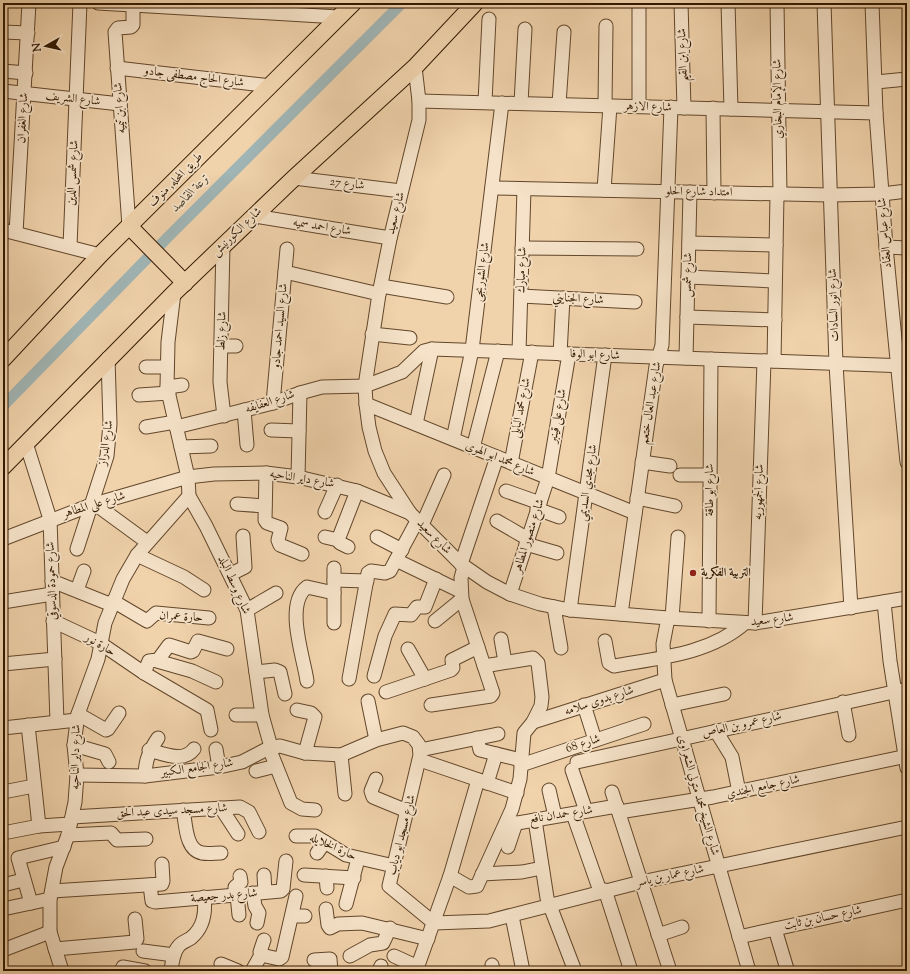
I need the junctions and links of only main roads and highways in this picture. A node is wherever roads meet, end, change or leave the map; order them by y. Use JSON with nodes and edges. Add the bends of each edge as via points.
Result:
{"nodes":[{"id":1,"x":353,"y":3,"type":"edge"},
{"id":2,"x":475,"y":3,"type":"edge"},
{"id":3,"x":133,"y":230,"type":"junction"},
{"id":4,"x":179,"y":288,"type":"junction"},
{"id":5,"x":3,"y":359,"type":"edge"},
{"id":6,"x":3,"y":467,"type":"edge"}],
"edges":[{"from":1,"to":3,"type":"main road","name":"طريق المحله, منوف"},
{"from":2,"to":4,"type":"main road","name":"شارع الكورنيش","via":[[415,66]]},
{"from":3,"to":4,"type":"main road","via":[[173,271]]},
{"from":3,"to":5,"type":"main road","name":"طريق المحله, منوف","via":[[100,255]]},
{"from":4,"to":6,"type":"main road","name":"شارع الكورنيش"}]}
